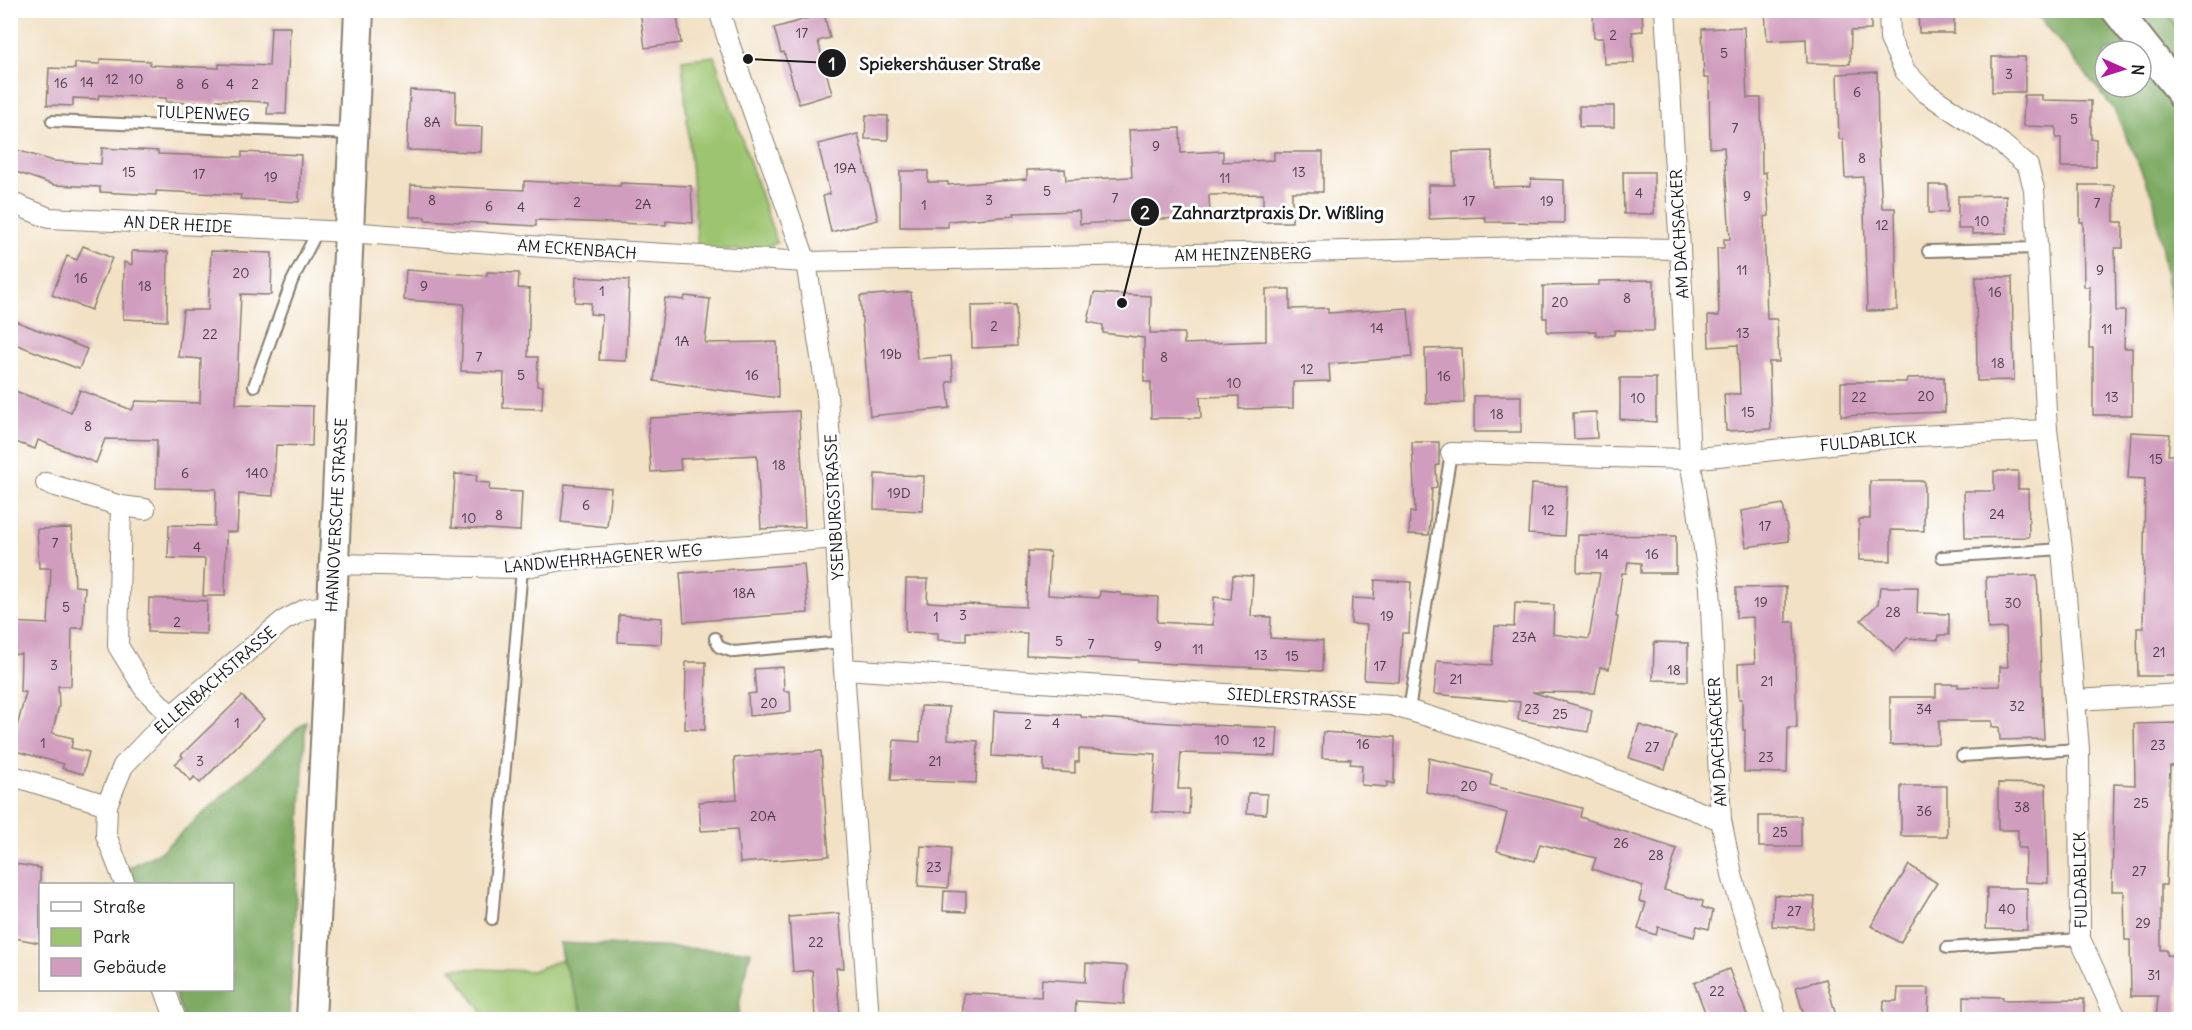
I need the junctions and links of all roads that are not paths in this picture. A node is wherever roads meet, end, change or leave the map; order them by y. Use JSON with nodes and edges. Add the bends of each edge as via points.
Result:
{"nodes":[{"id":1,"x":359,"y":10,"type":"edge"},
{"id":2,"x":719,"y":10,"type":"edge"},
{"id":3,"x":1665,"y":10,"type":"edge"},
{"id":4,"x":1888,"y":10,"type":"edge"},
{"id":5,"x":2116,"y":10,"type":"edge"},
{"id":6,"x":2181,"y":96,"type":"edge"},
{"id":7,"x":52,"y":121,"type":"dead end"},
{"id":8,"x":353,"y":134,"type":"junction"},
{"id":9,"x":10,"y":202,"type":"edge"},
{"id":10,"x":318,"y":230,"type":"junction"},
{"id":11,"x":349,"y":232,"type":"junction"},
{"id":12,"x":2036,"y":248,"type":"junction"},
{"id":13,"x":1680,"y":249,"type":"junction"},
{"id":14,"x":1928,"y":251,"type":"dead end"},
{"id":15,"x":806,"y":262,"type":"junction"},
{"id":16,"x":254,"y":386,"type":"dead end"},
{"id":17,"x":2047,"y":430,"type":"junction"},
{"id":18,"x":1450,"y":453,"type":"joint"},
{"id":19,"x":1690,"y":459,"type":"junction"},
{"id":20,"x":46,"y":483,"type":"dead end"},
{"id":21,"x":121,"y":506,"type":"junction"},
{"id":22,"x":145,"y":509,"type":"dead end"},
{"id":23,"x":836,"y":538,"type":"junction"},
{"id":24,"x":2062,"y":549,"type":"junction"},
{"id":25,"x":1942,"y":557,"type":"dead end"},
{"id":26,"x":334,"y":564,"type":"junction"},
{"id":27,"x":522,"y":568,"type":"junction"},
{"id":28,"x":332,"y":605,"type":"junction"},
{"id":29,"x":715,"y":638,"type":"dead end"},
{"id":30,"x":842,"y":642,"type":"junction"},
{"id":31,"x":844,"y":669,"type":"junction"},
{"id":32,"x":2181,"y":693,"type":"edge"},
{"id":33,"x":2075,"y":700,"type":"junction"},
{"id":34,"x":1408,"y":710,"type":"junction"},
{"id":35,"x":171,"y":716,"type":"junction"},
{"id":36,"x":2079,"y":749,"type":"junction"},
{"id":37,"x":1962,"y":756,"type":"dead end"},
{"id":38,"x":10,"y":775,"type":"edge"},
{"id":39,"x":107,"y":805,"type":"junction"},
{"id":40,"x":1721,"y":820,"type":"junction"},
{"id":41,"x":124,"y":883,"type":"edge"},
{"id":42,"x":492,"y":919,"type":"dead end"},
{"id":43,"x":2080,"y":939,"type":"junction"},
{"id":44,"x":1947,"y":948,"type":"dead end"},
{"id":45,"x":165,"y":991,"type":"edge"},
{"id":46,"x":176,"y":1020,"type":"edge"},
{"id":47,"x":311,"y":1020,"type":"edge"},
{"id":48,"x":869,"y":1020,"type":"edge"},
{"id":49,"x":1777,"y":1020,"type":"edge"},
{"id":50,"x":2116,"y":1020,"type":"edge"}],
"edges":[{"from":1,"to":8,"type":"main road","name":"HANNOVERSCHE STRASSE"},
{"from":2,"to":15,"type":"street","name":"YSENBURGSTRASSE"},
{"from":3,"to":13,"type":"street","name":"AM DACHSACKER"},
{"from":4,"to":12,"type":"street","name":"FULDABLICK","via":[[1890,39],[1905,71],[1925,93],[2001,143],[2028,166],[2034,189]]},
{"from":5,"to":6,"type":"main road"},
{"from":7,"to":8,"type":"lane","name":"TULPENWEG"},
{"from":8,"to":11,"type":"main road","name":"HANNOVERSCHE STRASSE"},
{"from":9,"to":10,"type":"street","name":"AN DER HEIDE","via":[[50,218]]},
{"from":10,"to":11,"type":"street","name":"AN DER HEIDE"},
{"from":10,"to":16,"type":"lane","via":[[292,281]]},
{"from":11,"to":15,"type":"street","name":"AM ECKENBACH","via":[[544,248]]},
{"from":11,"to":26,"type":"main road","name":"HANNOVERSCHE STRASSE"},
{"from":12,"to":14,"type":"lane"},
{"from":12,"to":17,"type":"street","name":"FULDABLICK"},
{"from":13,"to":15,"type":"street","name":"AM HEINZENBERG","via":[[1526,248]]},
{"from":13,"to":19,"type":"street","name":"AM DACHSACKER"},
{"from":15,"to":23,"type":"street","name":"YSENBURGSTRASSE","via":[[827,395]]},
{"from":17,"to":19,"type":"street","name":"FULDABLICK","via":[[1896,437]]},
{"from":17,"to":24,"type":"street","name":"FULDABLICK"},
{"from":18,"to":19,"type":"street"},
{"from":18,"to":34,"type":"lane"},
{"from":19,"to":40,"type":"street","name":"AM DACHSACKER","via":[[1710,587]]},
{"from":20,"to":21,"type":"street"},
{"from":21,"to":22,"type":"street"},
{"from":21,"to":35,"type":"street","via":[[117,646],[144,688]]},
{"from":23,"to":27,"type":"street","name":"LANDWEHRHAGENER WEG","via":[[562,560]]},
{"from":23,"to":30,"type":"street","name":"YSENBURGSTRASSE"},
{"from":24,"to":25,"type":"lane"},
{"from":24,"to":33,"type":"street","name":"FULDABLICK"},
{"from":26,"to":27,"type":"street","name":"LANDWEHRHAGENER WEG"},
{"from":26,"to":28,"type":"main road","name":"HANNOVERSCHE STRASSE"},
{"from":27,"to":42,"type":"lane"},
{"from":28,"to":35,"type":"street","name":"ELLENBACHSTRASSE","via":[[306,609],[283,621]]},
{"from":28,"to":47,"type":"main road","name":"HANNOVERSCHE STRASSE"},
{"from":29,"to":30,"type":"lane","via":[[718,647],[734,652]]},
{"from":30,"to":31,"type":"street","name":"YSENBURGSTRASSE"},
{"from":31,"to":34,"type":"street","name":"SIEDLERSTRASSE","via":[[1299,698],[1391,705]]},
{"from":31,"to":48,"type":"street","name":"YSENBURGSTRASSE"},
{"from":32,"to":33,"type":"street"},
{"from":33,"to":36,"type":"street","name":"FULDABLICK"},
{"from":34,"to":40,"type":"street","name":"SIEDLERSTRASSE","via":[[1529,747]]},
{"from":35,"to":39,"type":"street","name":"ELLENBACHSTRASSE","via":[[123,766]]},
{"from":36,"to":37,"type":"lane"},
{"from":36,"to":43,"type":"street","name":"FULDABLICK"},
{"from":38,"to":39,"type":"street"},
{"from":39,"to":41,"type":"street","name":"ELLENBACHSTRASSE","via":[[106,835]]},
{"from":40,"to":49,"type":"street","name":"AM DACHSACKER","via":[[1733,879]]},
{"from":43,"to":44,"type":"lane","name":"FULDABLICK"},
{"from":43,"to":50,"type":"street","name":"FULDABLICK"},
{"from":45,"to":46,"type":"street"}]}
